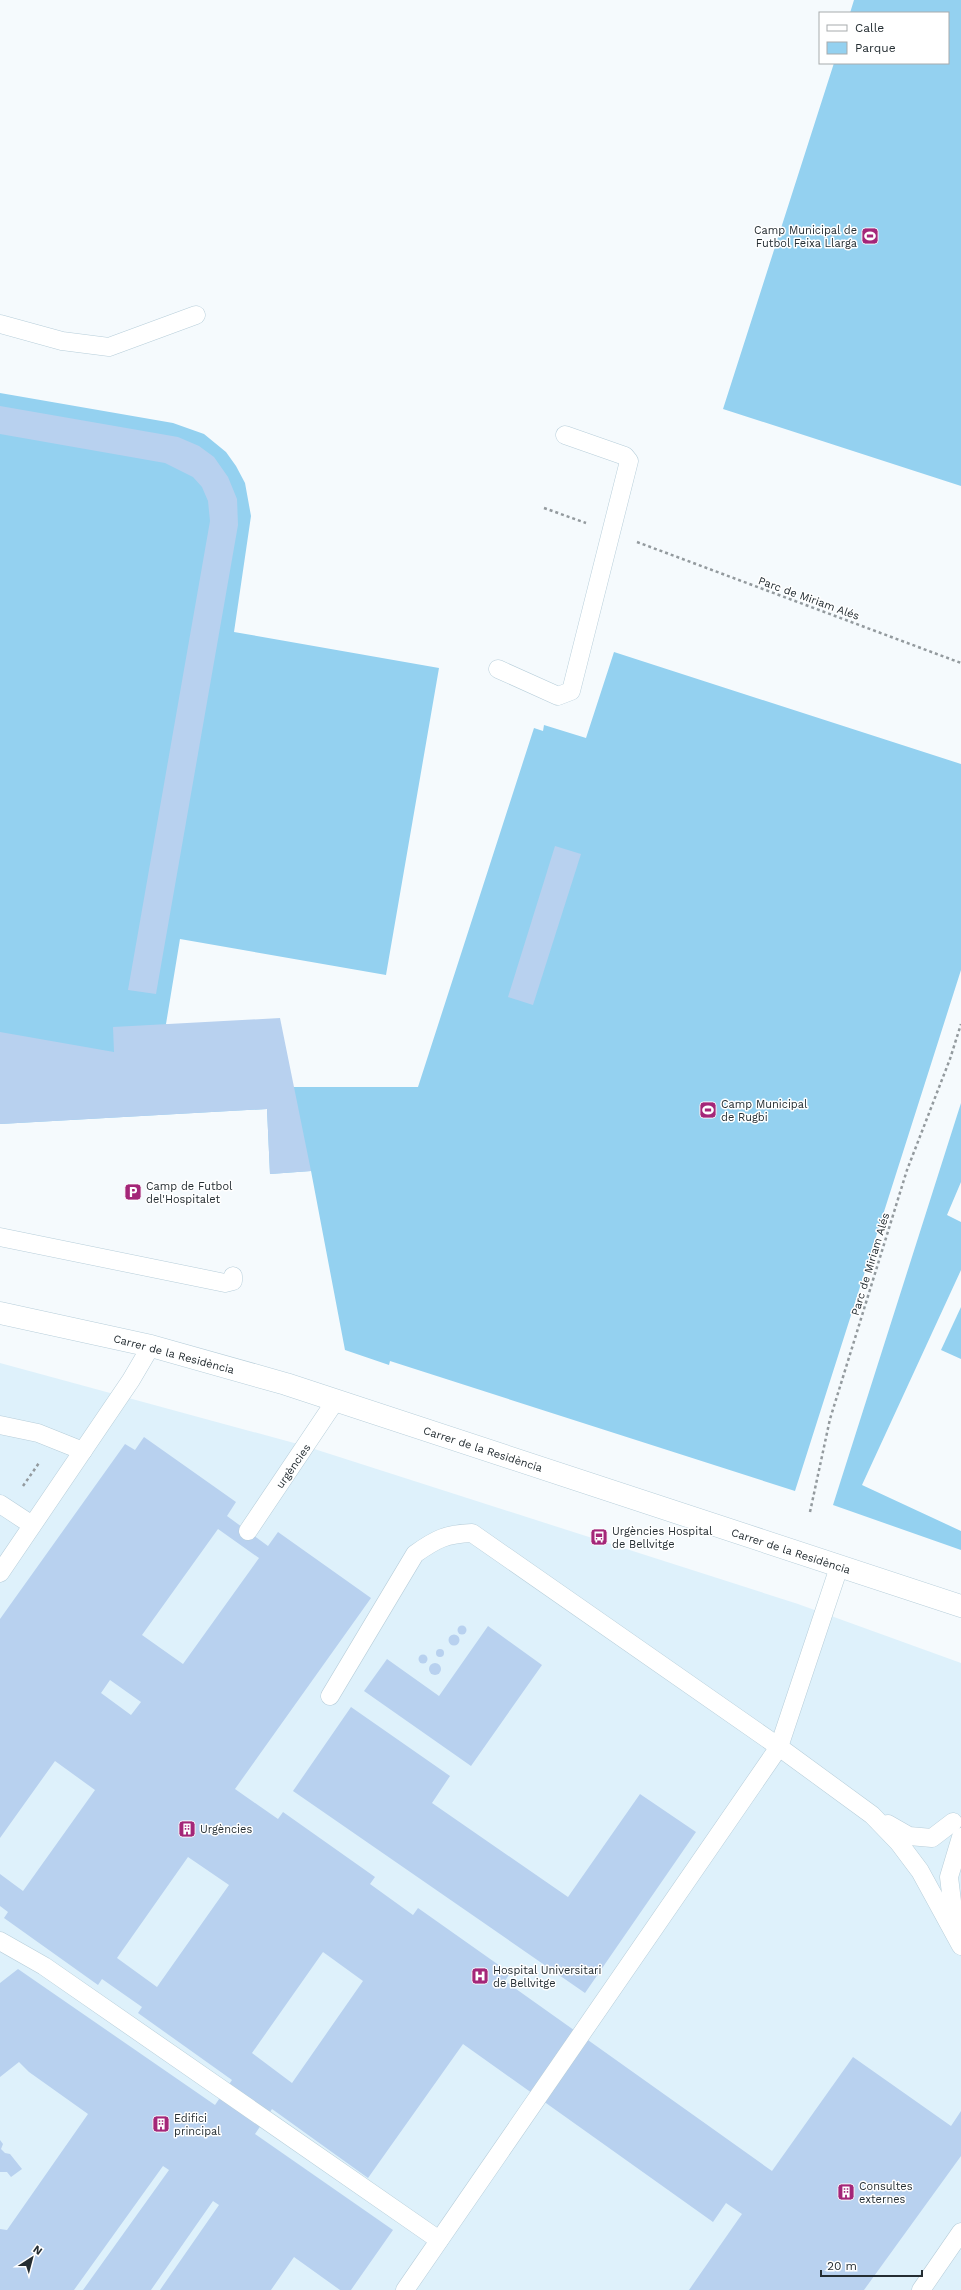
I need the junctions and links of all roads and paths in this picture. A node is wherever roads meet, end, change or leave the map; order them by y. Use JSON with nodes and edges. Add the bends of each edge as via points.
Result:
{"nodes":[{"id":1,"x":196,"y":315,"type":"dead end"},
{"id":2,"x":0,"y":324,"type":"edge"},
{"id":3,"x":565,"y":435,"type":"dead end"},
{"id":4,"x":652,"y":548,"type":"dead end"},
{"id":5,"x":961,"y":663,"type":"edge"},
{"id":6,"x":498,"y":669,"type":"dead end"},
{"id":7,"x":961,"y":1024,"type":"edge"},
{"id":8,"x":0,"y":1237,"type":"edge"},
{"id":9,"x":233,"y":1276,"type":"dead end"},
{"id":10,"x":0,"y":1313,"type":"edge"},
{"id":11,"x":151,"y":1346,"type":"junction"},
{"id":12,"x":336,"y":1400,"type":"junction"},
{"id":13,"x":0,"y":1425,"type":"edge"},
{"id":14,"x":83,"y":1451,"type":"junction"},
{"id":15,"x":0,"y":1504,"type":"edge"},
{"id":16,"x":810,"y":1512,"type":"dead end"},
{"id":17,"x":32,"y":1524,"type":"junction"},
{"id":18,"x":248,"y":1531,"type":"dead end"},
{"id":19,"x":839,"y":1567,"type":"junction"},
{"id":20,"x":0,"y":1573,"type":"edge"},
{"id":21,"x":961,"y":1606,"type":"edge"},
{"id":22,"x":330,"y":1696,"type":"dead end"},
{"id":23,"x":779,"y":1747,"type":"junction"},
{"id":24,"x":872,"y":1815,"type":"junction"},
{"id":25,"x":957,"y":1829,"type":"edge"},
{"id":26,"x":958,"y":1940,"type":"edge"},
{"id":27,"x":0,"y":1941,"type":"edge"},
{"id":28,"x":961,"y":2232,"type":"edge"},
{"id":29,"x":439,"y":2240,"type":"junction"},
{"id":30,"x":405,"y":2290,"type":"edge"},
{"id":31,"x":921,"y":2290,"type":"edge"}],
"edges":[{"from":1,"to":2,"type":"lane","via":[[109,347],[62,341]]},
{"from":3,"to":6,"type":"lane","via":[[625,456],[629,461],[571,691],[558,696]]},
{"from":4,"to":5,"type":"path","name":"Parc de Miriam Alés"},
{"from":7,"to":16,"type":"path","name":"Parc de Miriam Alés","via":[[907,1170],[830,1419]]},
{"from":8,"to":9,"type":"lane","via":[[224,1283],[233,1281]]},
{"from":10,"to":11,"type":"street","name":"Carrer de la Residència"},
{"from":11,"to":12,"type":"street","name":"Carrer de la Residència"},
{"from":11,"to":14,"type":"lane"},
{"from":12,"to":18,"type":"lane","name":"urgències"},
{"from":12,"to":19,"type":"street","name":"Carrer de la Residència"},
{"from":13,"to":14,"type":"lane","via":[[38,1432]]},
{"from":14,"to":17,"type":"lane"},
{"from":15,"to":17,"type":"lane"},
{"from":17,"to":20,"type":"lane"},
{"from":19,"to":21,"type":"street","name":"Carrer de la Residència"},
{"from":19,"to":23,"type":"lane"},
{"from":22,"to":23,"type":"lane","via":[[415,1554],[437,1538],[472,1533]]},
{"from":23,"to":24,"type":"lane"},
{"from":23,"to":29,"type":"lane"},
{"from":24,"to":25,"type":"lane","via":[[909,1836],[932,1838]]},
{"from":24,"to":26,"type":"lane","via":[[899,1843],[920,1871]]},
{"from":25,"to":26,"type":"lane","via":[[949,1877]]},
{"from":27,"to":29,"type":"lane","via":[[44,1966]]},
{"from":28,"to":31,"type":"lane"},
{"from":29,"to":30,"type":"lane"}]}
